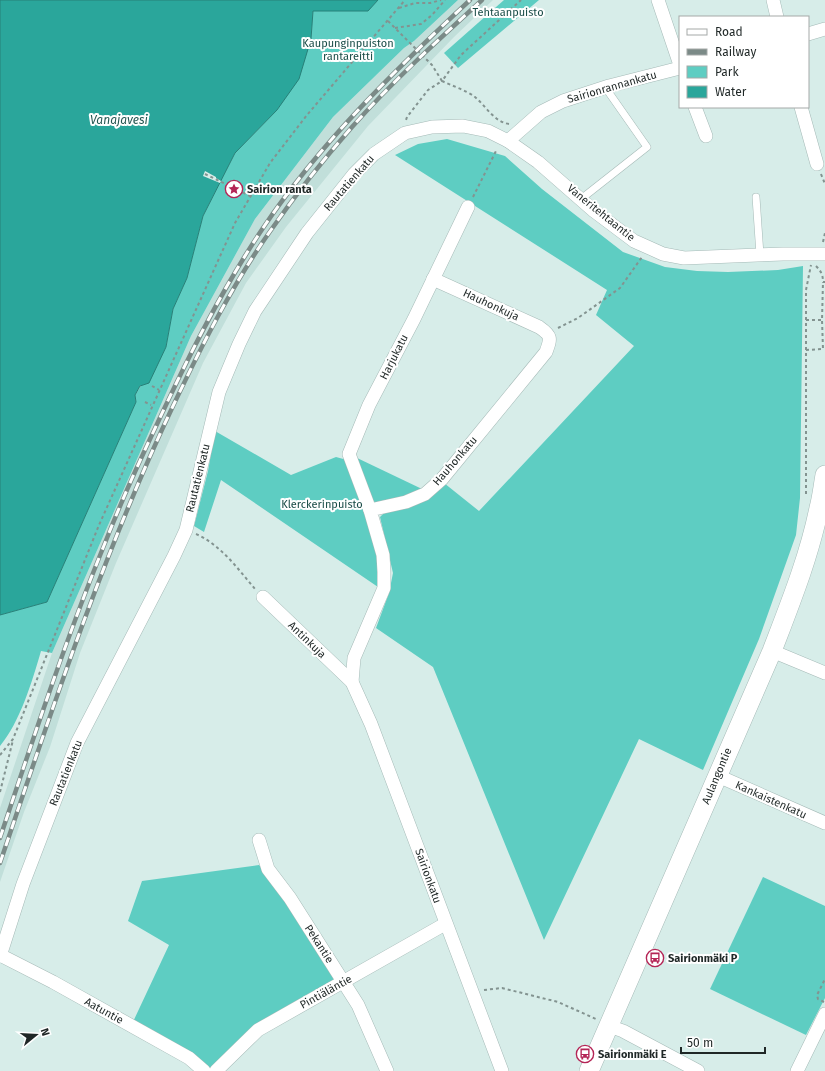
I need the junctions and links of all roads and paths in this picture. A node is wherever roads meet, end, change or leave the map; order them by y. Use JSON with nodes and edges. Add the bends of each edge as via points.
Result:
{"nodes":[{"id":1,"x":405,"y":0,"type":"edge"},
{"id":2,"x":441,"y":0,"type":"edge"},
{"id":3,"x":445,"y":0,"type":"edge"},
{"id":4,"x":521,"y":0,"type":"edge"},
{"id":5,"x":658,"y":0,"type":"edge"},
{"id":6,"x":773,"y":0,"type":"edge"},
{"id":7,"x":398,"y":8,"type":"junction"},
{"id":8,"x":778,"y":16,"type":"edge"},
{"id":9,"x":388,"y":21,"type":"junction"},
{"id":10,"x":395,"y":28,"type":"junction"},
{"id":11,"x":825,"y":28,"type":"edge"},
{"id":12,"x":809,"y":34,"type":"edge"},
{"id":13,"x":679,"y":63,"type":"edge"},
{"id":14,"x":679,"y":66,"type":"edge"},
{"id":15,"x":442,"y":81,"type":"junction"},
{"id":16,"x":605,"y":87,"type":"junction"},
{"id":17,"x":695,"y":108,"type":"edge"},
{"id":18,"x":801,"y":108,"type":"edge"},
{"id":19,"x":504,"y":123,"type":"dead end"},
{"id":20,"x":405,"y":133,"type":"junction"},
{"id":21,"x":706,"y":136,"type":"dead end"},
{"id":22,"x":503,"y":144,"type":"junction"},
{"id":23,"x":817,"y":164,"type":"dead end"},
{"id":24,"x":205,"y":174,"type":"dead end"},
{"id":25,"x":250,"y":196,"type":"junction"},
{"id":26,"x":756,"y":196,"type":"dead end"},
{"id":27,"x":582,"y":199,"type":"junction"},
{"id":28,"x":468,"y":207,"type":"joint"},
{"id":29,"x":825,"y":233,"type":"edge"},
{"id":30,"x":645,"y":253,"type":"dead end"},
{"id":31,"x":760,"y":255,"type":"junction"},
{"id":32,"x":819,"y":257,"type":"edge"},
{"id":33,"x":433,"y":279,"type":"junction"},
{"id":34,"x":824,"y":282,"type":"edge"},
{"id":35,"x":806,"y":320,"type":"junction"},
{"id":36,"x":822,"y":320,"type":"junction"},
{"id":37,"x":548,"y":333,"type":"junction"},
{"id":38,"x":806,"y":350,"type":"junction"},
{"id":39,"x":152,"y":386,"type":"dead end"},
{"id":40,"x":159,"y":390,"type":"junction"},
{"id":41,"x":144,"y":402,"type":"dead end"},
{"id":42,"x":152,"y":405,"type":"junction"},
{"id":43,"x":825,"y":475,"type":"edge"},
{"id":44,"x":806,"y":498,"type":"dead end"},
{"id":45,"x":370,"y":510,"type":"junction"},
{"id":46,"x":186,"y":530,"type":"junction"},
{"id":47,"x":263,"y":597,"type":"joint"},
{"id":48,"x":772,"y":650,"type":"junction"},
{"id":49,"x":825,"y":673,"type":"edge"},
{"id":50,"x":352,"y":682,"type":"junction"},
{"id":51,"x":13,"y":739,"type":"junction"},
{"id":52,"x":0,"y":755,"type":"edge"},
{"id":53,"x":718,"y":776,"type":"junction"},
{"id":54,"x":0,"y":792,"type":"edge"},
{"id":55,"x":825,"y":823,"type":"edge"},
{"id":56,"x":259,"y":840,"type":"dead end"},
{"id":57,"x":445,"y":924,"type":"junction"},
{"id":58,"x":0,"y":955,"type":"edge"},
{"id":59,"x":825,"y":979,"type":"edge"},
{"id":60,"x":345,"y":981,"type":"junction"},
{"id":61,"x":471,"y":991,"type":"junction"},
{"id":62,"x":825,"y":1003,"type":"edge"},
{"id":63,"x":825,"y":1014,"type":"edge"},
{"id":64,"x":604,"y":1024,"type":"junction"},
{"id":65,"x":204,"y":1071,"type":"edge"},
{"id":66,"x":216,"y":1071,"type":"edge"},
{"id":67,"x":387,"y":1071,"type":"edge"},
{"id":68,"x":502,"y":1071,"type":"edge"},
{"id":69,"x":589,"y":1071,"type":"edge"},
{"id":70,"x":698,"y":1071,"type":"edge"},
{"id":71,"x":797,"y":1071,"type":"edge"}],
"edges":[{"from":1,"to":7,"type":"path"},
{"from":2,"to":7,"type":"path"},
{"from":3,"to":10,"type":"path","via":[[421,24]]},
{"from":4,"to":15,"type":"path","via":[[461,55]]},
{"from":5,"to":13,"type":"street"},
{"from":6,"to":8,"type":"street"},
{"from":7,"to":9,"type":"path"},
{"from":9,"to":10,"type":"path"},
{"from":9,"to":25,"type":"path","via":[[307,116],[270,164]]},
{"from":10,"to":15,"type":"path","via":[[432,65]]},
{"from":11,"to":12,"type":"street"},
{"from":14,"to":16,"type":"street","name":"Sairionrannankatu"},
{"from":15,"to":19,"type":"path","via":[[474,97]]},
{"from":15,"to":20,"type":"path","via":[[428,90],[407,117]]},
{"from":16,"to":22,"type":"street","name":"Sairionrannankatu","via":[[563,101],[541,112]]},
{"from":16,"to":27,"type":"lane","via":[[647,147]]},
{"from":17,"to":21,"type":"street"},
{"from":18,"to":23,"type":"street"},
{"from":20,"to":22,"type":"street","name":"Rautatienkatu","via":[[432,127],[462,126],[488,131]]},
{"from":20,"to":46,"type":"street","name":"Rautatienkatu","via":[[374,154],[354,174],[307,233],[256,311],[238,344],[219,392]]},
{"from":22,"to":27,"type":"street","name":"Vaneritehtaantie","via":[[538,162]]},
{"from":22,"to":28,"type":"path","via":[[488,164]]},
{"from":24,"to":25,"type":"path"},
{"from":25,"to":40,"type":"path","via":[[235,223]]},
{"from":26,"to":31,"type":"lane"},
{"from":27,"to":31,"type":"street","name":"Vaneritehtaantie","via":[[634,241],[663,254],[684,258]]},
{"from":28,"to":33,"type":"street","name":"Harjukatu"},
{"from":29,"to":32,"type":"path"},
{"from":30,"to":37,"type":"path","via":[[620,288],[578,318]]},
{"from":31,"to":32,"type":"street","name":"Vaneritehtaantie"},
{"from":32,"to":34,"type":"path"},
{"from":32,"to":35,"type":"path","via":[[806,290]]},
{"from":33,"to":37,"type":"street","name":"Hauhonkuja"},
{"from":33,"to":45,"type":"street","name":"Harjukatu","via":[[369,405],[349,454]]},
{"from":34,"to":36,"type":"path"},
{"from":35,"to":36,"type":"path"},
{"from":35,"to":38,"type":"path"},
{"from":36,"to":38,"type":"path","via":[[822,349]]},
{"from":37,"to":45,"type":"street","name":"Hauhonkatu","via":[[550,338],[546,352],[442,479],[425,494],[406,502]]},
{"from":38,"to":44,"type":"path"},
{"from":39,"to":40,"type":"path"},
{"from":40,"to":42,"type":"path"},
{"from":41,"to":42,"type":"path"},
{"from":42,"to":51,"type":"path","via":[[98,525]]},
{"from":43,"to":48,"type":"main road","name":"Aulangontie","via":[[809,545]]},
{"from":45,"to":50,"type":"street","via":[[383,555],[384,588],[354,658]]},
{"from":46,"to":47,"type":"path","via":[[207,539]]},
{"from":46,"to":58,"type":"street","name":"Rautatienkatu","via":[[77,744],[23,884]]},
{"from":47,"to":50,"type":"street","name":"Antinkuja"},
{"from":48,"to":49,"type":"street"},
{"from":48,"to":53,"type":"main road","name":"Aulangontie"},
{"from":50,"to":57,"type":"street","name":"Sairionkatu"},
{"from":51,"to":52,"type":"path"},
{"from":51,"to":54,"type":"path"},
{"from":53,"to":55,"type":"street","name":"Kankaistenkatu"},
{"from":53,"to":64,"type":"main road","name":"Aulangontie"},
{"from":56,"to":60,"type":"street","name":"Pekantie","via":[[268,868]]},
{"from":57,"to":60,"type":"street","name":"Pintiäläntie"},
{"from":57,"to":61,"type":"street","name":"Sairionkatu"},
{"from":58,"to":65,"type":"street","name":"Aatuntie","via":[[189,1058]]},
{"from":59,"to":62,"type":"path","via":[[817,995],[818,1000]]},
{"from":60,"to":66,"type":"street","name":"Pintiäläntie","via":[[258,1030]]},
{"from":60,"to":67,"type":"street","name":"Pekantie"},
{"from":61,"to":64,"type":"path","via":[[502,988],[544,998]]},
{"from":61,"to":68,"type":"street","name":"Sairionkatu"},
{"from":63,"to":71,"type":"street"},
{"from":64,"to":69,"type":"main road","name":"Aulangontie"},
{"from":64,"to":70,"type":"street","via":[[623,1031]]}]}
